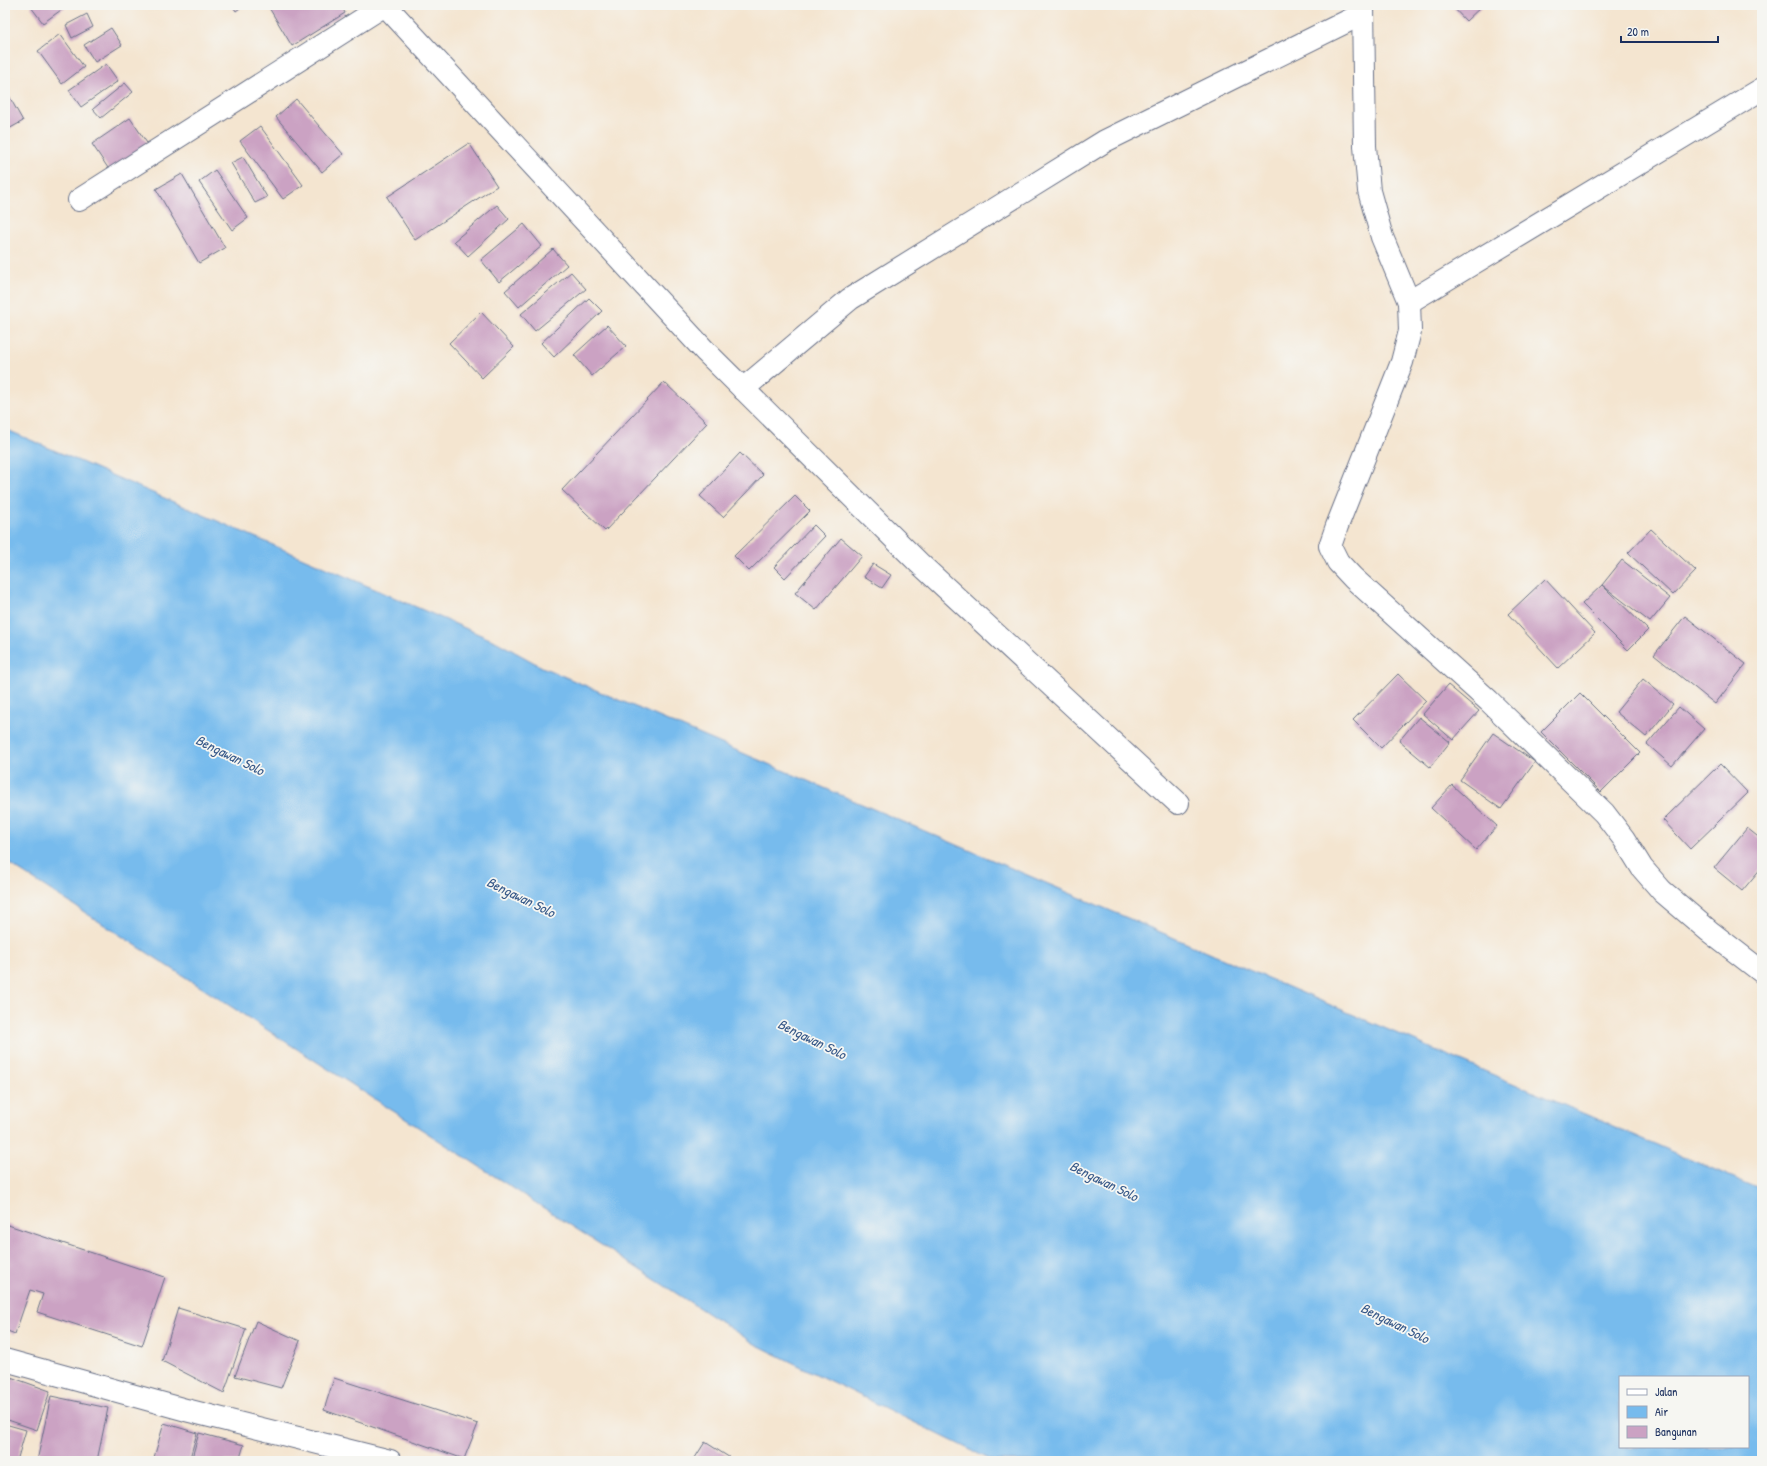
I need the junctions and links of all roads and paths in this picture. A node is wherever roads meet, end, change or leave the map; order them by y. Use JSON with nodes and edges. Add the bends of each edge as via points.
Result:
{"nodes":[{"id":1,"x":385,"y":5,"type":"edge"},
{"id":2,"x":1362,"y":10,"type":"edge"},
{"id":3,"x":1762,"y":89,"type":"edge"},
{"id":4,"x":79,"y":200,"type":"dead end"},
{"id":5,"x":1409,"y":302,"type":"junction"},
{"id":6,"x":743,"y":389,"type":"junction"},
{"id":7,"x":1178,"y":803,"type":"dead end"},
{"id":8,"x":1762,"y":972,"type":"edge"},
{"id":9,"x":5,"y":1360,"type":"edge"},
{"id":10,"x":390,"y":1461,"type":"edge"}],
"edges":[{"from":1,"to":4,"type":"street"},
{"from":1,"to":6,"type":"street"},
{"from":2,"to":5,"type":"street","via":[[1365,146],[1369,191],[1382,237]]},
{"from":2,"to":6,"type":"street","via":[[1105,141],[850,299]]},
{"from":3,"to":5,"type":"street"},
{"from":5,"to":8,"type":"street","via":[[1410,331],[1402,362],[1330,546],[1338,562],[1489,701],[1604,813],[1642,868],[1662,891]]},
{"from":6,"to":7,"type":"street","via":[[919,563]]},
{"from":9,"to":10,"type":"street","via":[[186,1410]]}]}
